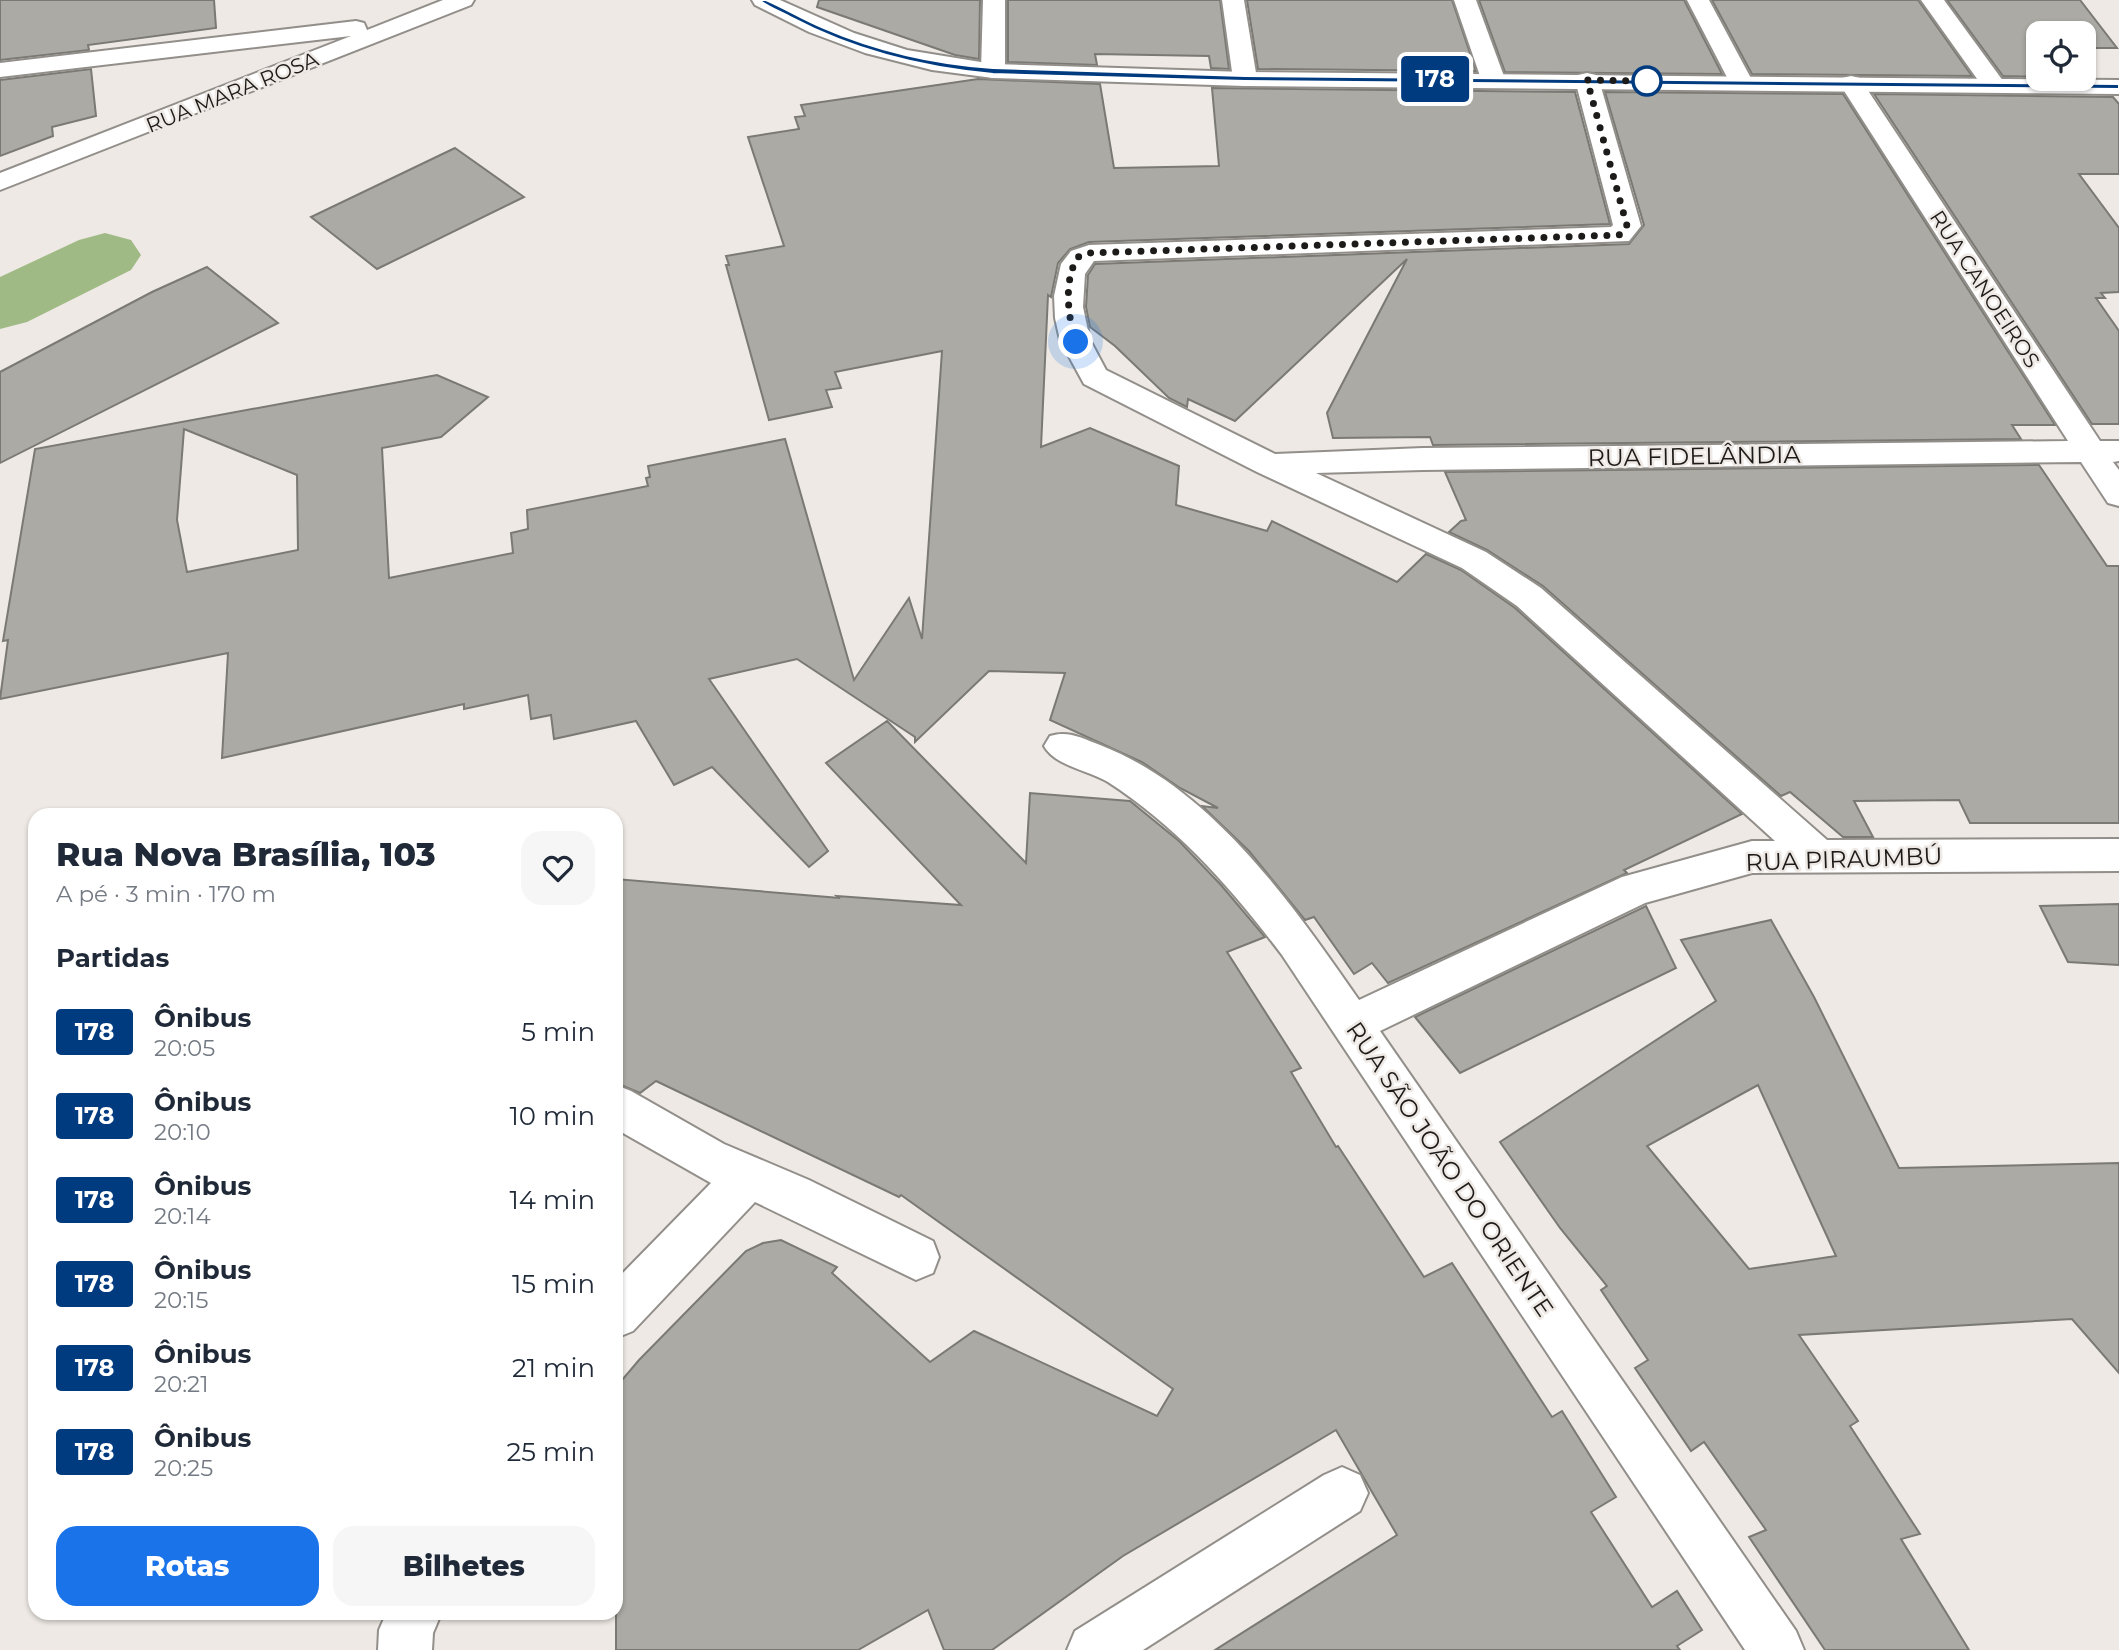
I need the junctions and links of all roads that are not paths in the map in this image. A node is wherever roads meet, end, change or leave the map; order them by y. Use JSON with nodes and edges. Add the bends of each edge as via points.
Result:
{"nodes":[{"id":1,"x":463,"y":0,"type":"edge"},
{"id":2,"x":763,"y":0,"type":"edge"},
{"id":3,"x":810,"y":0,"type":"edge"},
{"id":4,"x":994,"y":0,"type":"edge"},
{"id":5,"x":1233,"y":0,"type":"edge"},
{"id":6,"x":1465,"y":0,"type":"edge"},
{"id":7,"x":1698,"y":0,"type":"edge"},
{"id":8,"x":1932,"y":0,"type":"edge"},
{"id":9,"x":407,"y":22,"type":"junction"},
{"id":10,"x":883,"y":51,"type":"junction"},
{"id":11,"x":0,"y":70,"type":"edge"},
{"id":12,"x":993,"y":71,"type":"junction"},
{"id":13,"x":1245,"y":79,"type":"junction"},
{"id":14,"x":1493,"y":79,"type":"junction"},
{"id":15,"x":1587,"y":80,"type":"junction"},
{"id":16,"x":1741,"y":82,"type":"junction"},
{"id":17,"x":1851,"y":83,"type":"junction"},
{"id":18,"x":1994,"y":85,"type":"junction"},
{"id":19,"x":2119,"y":87,"type":"edge"},
{"id":20,"x":0,"y":182,"type":"edge"},
{"id":21,"x":2105,"y":452,"type":"edge"},
{"id":22,"x":1268,"y":464,"type":"junction"},
{"id":23,"x":2119,"y":495,"type":"edge"},
{"id":24,"x":1063,"y":746,"type":"dead end"},
{"id":25,"x":2119,"y":855,"type":"edge"},
{"id":26,"x":1819,"y":857,"type":"junction"},
{"id":27,"x":1351,"y":1024,"type":"junction"},
{"id":28,"x":623,"y":1109,"type":"edge"},
{"id":29,"x":748,"y":1177,"type":"junction"},
{"id":30,"x":916,"y":1257,"type":"dead end"},
{"id":31,"x":623,"y":1307,"type":"edge"},
{"id":32,"x":1342,"y":1493,"type":"dead end"},
{"id":33,"x":411,"y":1620,"type":"edge"},
{"id":34,"x":405,"y":1650,"type":"edge"},
{"id":35,"x":1094,"y":1650,"type":"edge"},
{"id":36,"x":1777,"y":1650,"type":"edge"}],
"edges":[{"from":1,"to":9,"type":"street","name":"RUA MARA ROSA"},
{"from":2,"to":10,"type":"street","via":[[821,30]]},
{"from":3,"to":10,"type":"street","via":[[839,28]]},
{"from":4,"to":12,"type":"street"},
{"from":5,"to":13,"type":"street"},
{"from":6,"to":14,"type":"street"},
{"from":7,"to":16,"type":"street"},
{"from":8,"to":18,"type":"street"},
{"from":9,"to":11,"type":"street"},
{"from":9,"to":20,"type":"street","name":"RUA MARA ROSA"},
{"from":10,"to":12,"type":"street"},
{"from":12,"to":13,"type":"street"},
{"from":13,"to":14,"type":"street"},
{"from":14,"to":15,"type":"street"},
{"from":15,"to":16,"type":"street"},
{"from":15,"to":22,"type":"street","via":[[1627,226],[1619,235],[1089,253],[1078,257],[1070,279],[1070,326],[1095,377]]},
{"from":16,"to":17,"type":"street"},
{"from":17,"to":18,"type":"street"},
{"from":17,"to":21,"type":"street","name":"RUA CANOEIROS"},
{"from":18,"to":19,"type":"street"},
{"from":21,"to":22,"type":"street","name":"RUA FIDELÂNDIA"},
{"from":21,"to":23,"type":"street","name":"RUA CANOEIROS"},
{"from":22,"to":26,"type":"street","via":[[1474,560],[1529,597]]},
{"from":24,"to":27,"type":"street","name":"RUA SÃO JOÃO DO ORIENTE","via":[[1118,769],[1163,801],[1248,880]]},
{"from":25,"to":26,"type":"street","name":"RUA PIRAUMBÚ"},
{"from":26,"to":27,"type":"street","name":"RUA PIRAUMBÚ","via":[[1752,857],[1636,889]]},
{"from":27,"to":36,"type":"street","name":"RUA SÃO JOÃO DO ORIENTE"},
{"from":28,"to":29,"type":"street"},
{"from":29,"to":30,"type":"street"},
{"from":29,"to":31,"type":"street"},
{"from":32,"to":35,"type":"street"},
{"from":33,"to":34,"type":"street"}]}
